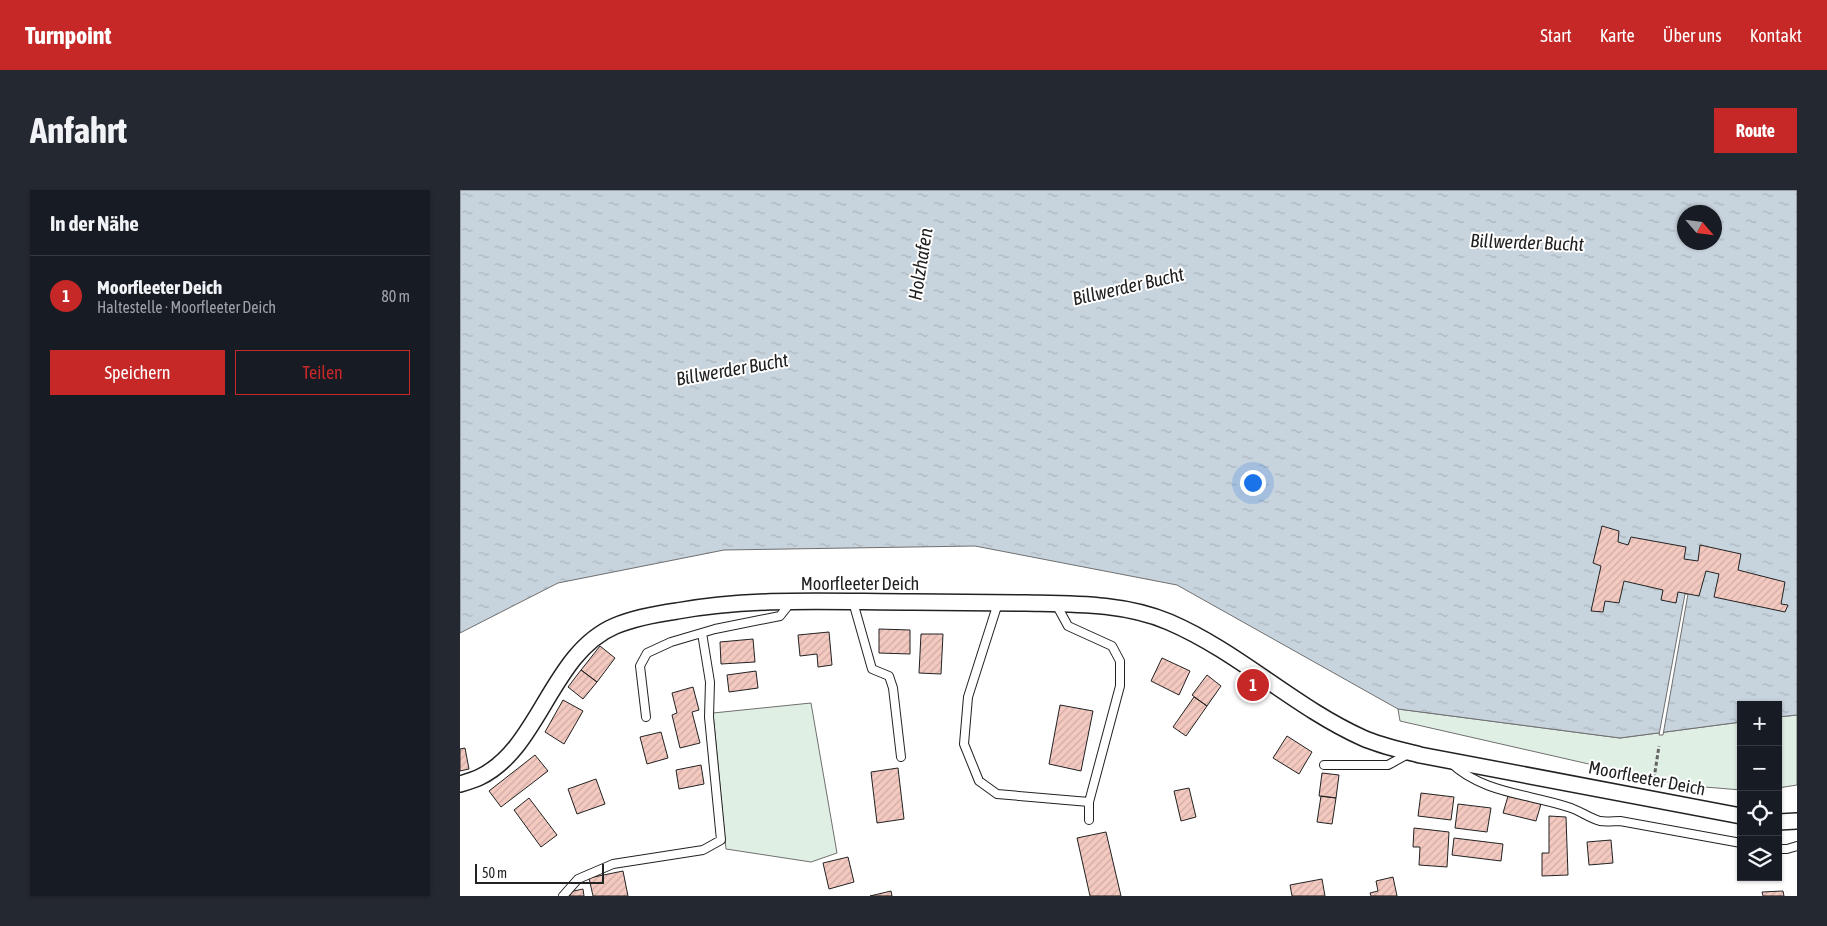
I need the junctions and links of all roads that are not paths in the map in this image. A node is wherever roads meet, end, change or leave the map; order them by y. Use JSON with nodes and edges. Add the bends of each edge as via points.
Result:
{"nodes":[{"id":1,"x":791,"y":602,"type":"junction"},
{"id":2,"x":853,"y":602,"type":"junction"},
{"id":3,"x":998,"y":603,"type":"junction"},
{"id":4,"x":1056,"y":604,"type":"junction"},
{"id":5,"x":702,"y":633,"type":"junction"},
{"id":6,"x":646,"y":717,"type":"dead end"},
{"id":7,"x":1410,"y":753,"type":"junction"},
{"id":8,"x":902,"y":757,"type":"dead end"},
{"id":9,"x":1448,"y":760,"type":"junction"},
{"id":10,"x":1324,"y":765,"type":"dead end"},
{"id":11,"x":460,"y":784,"type":"edge"},
{"id":12,"x":1089,"y":802,"type":"junction"},
{"id":13,"x":1737,"y":815,"type":"edge"},
{"id":14,"x":1089,"y":820,"type":"dead end"},
{"id":15,"x":1797,"y":821,"type":"edge"},
{"id":16,"x":1782,"y":822,"type":"edge"},
{"id":17,"x":1737,"y":842,"type":"edge"},
{"id":18,"x":1797,"y":846,"type":"edge"},
{"id":19,"x":1782,"y":849,"type":"edge"},
{"id":20,"x":564,"y":896,"type":"edge"}],
"edges":[{"from":1,"to":2,"type":"street","name":"Moorfleeter Deich"},
{"from":1,"to":5,"type":"lane","via":[[780,616]]},
{"from":1,"to":11,"type":"street","name":"Moorfleeter Deich","via":[[696,607],[612,628],[587,645],[560,677],[514,749],[480,777]]},
{"from":2,"to":3,"type":"street","name":"Moorfleeter Deich"},
{"from":2,"to":8,"type":"lane","via":[[872,669],[889,676],[893,688]]},
{"from":3,"to":4,"type":"street","name":"Moorfleeter Deich"},
{"from":3,"to":12,"type":"lane","via":[[968,697],[964,744],[979,781],[997,794]]},
{"from":4,"to":7,"type":"street","name":"Moorfleeter Deich","via":[[1112,607],[1171,623],[1210,643],[1272,685],[1353,733],[1373,743]]},
{"from":4,"to":12,"type":"lane","via":[[1068,626],[1112,646],[1120,661],[1120,686]]},
{"from":5,"to":6,"type":"lane","via":[[647,653],[640,666]]},
{"from":5,"to":20,"type":"lane","via":[[710,682],[709,717],[721,840],[703,850],[613,864],[578,879]]},
{"from":7,"to":9,"type":"street","name":"Moorfleeter Deich"},
{"from":7,"to":10,"type":"lane","via":[[1388,765]]},
{"from":9,"to":13,"type":"street","name":"Moorfleeter Deich"},
{"from":9,"to":17,"type":"lane","via":[[1459,771],[1503,791],[1570,807],[1601,821],[1620,821]]},
{"from":12,"to":14,"type":"lane"},
{"from":15,"to":16,"type":"street"},
{"from":18,"to":19,"type":"lane"}]}
